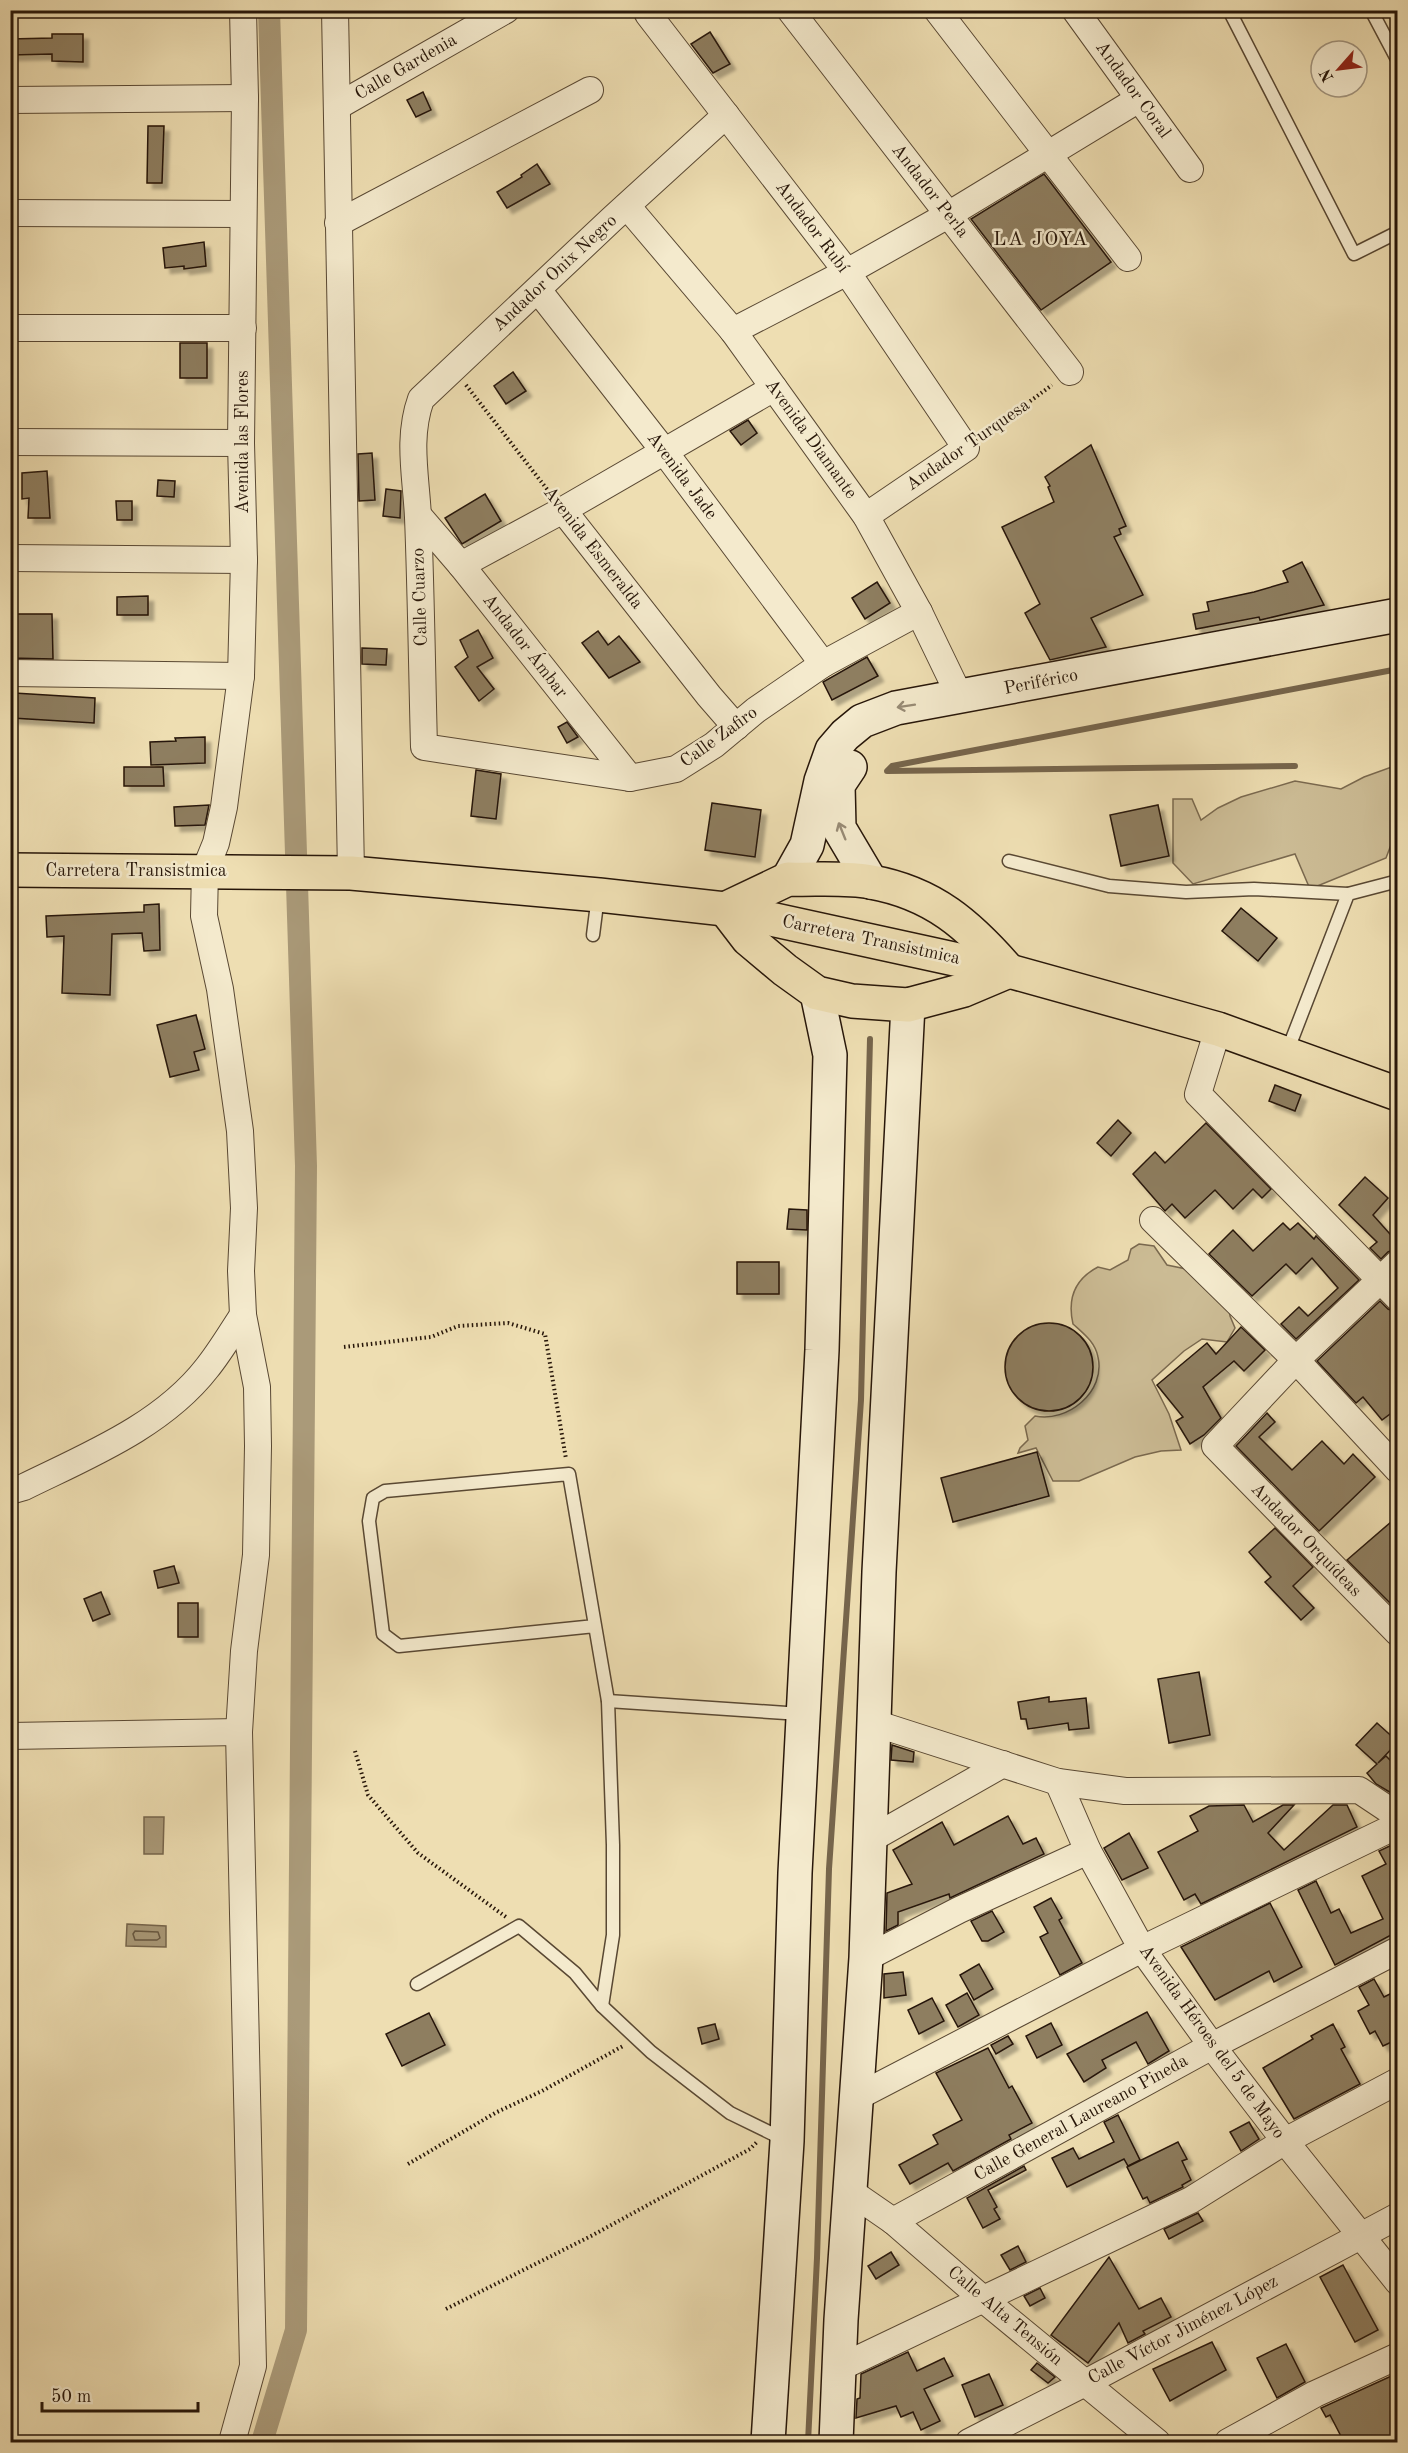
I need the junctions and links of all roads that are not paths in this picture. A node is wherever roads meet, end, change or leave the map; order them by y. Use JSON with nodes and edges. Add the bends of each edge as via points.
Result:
{"nodes":[{"id":1,"x":243,"y":10,"type":"edge"},
{"id":2,"x":335,"y":10,"type":"edge"},
{"id":3,"x":506,"y":10,"type":"edge"},
{"id":4,"x":790,"y":10,"type":"edge"},
{"id":5,"x":937,"y":10,"type":"edge"},
{"id":6,"x":1076,"y":10,"type":"edge"},
{"id":7,"x":1229,"y":10,"type":"edge"},
{"id":8,"x":1371,"y":10,"type":"edge"},
{"id":9,"x":651,"y":12,"type":"edge"},
{"id":10,"x":1398,"y":61,"type":"edge"},
{"id":11,"x":590,"y":90,"type":"dead end"},
{"id":12,"x":245,"y":98,"type":"junction"},
{"id":13,"x":1139,"y":99,"type":"junction"},
{"id":14,"x":10,"y":100,"type":"edge"},
{"id":15,"x":338,"y":106,"type":"junction"},
{"id":16,"x":726,"y":115,"type":"junction"},
{"id":17,"x":1047,"y":155,"type":"junction"},
{"id":18,"x":1190,"y":169,"type":"dead end"},
{"id":19,"x":627,"y":206,"type":"junction"},
{"id":20,"x":10,"y":213,"type":"edge"},
{"id":21,"x":243,"y":214,"type":"junction"},
{"id":22,"x":948,"y":215,"type":"junction"},
{"id":23,"x":338,"y":223,"type":"junction"},
{"id":24,"x":1398,"y":232,"type":"edge"},
{"id":25,"x":1128,"y":258,"type":"dead end"},
{"id":26,"x":847,"y":272,"type":"junction"},
{"id":27,"x":538,"y":290,"type":"junction"},
{"id":28,"x":10,"y":328,"type":"edge"},
{"id":29,"x":243,"y":328,"type":"junction"},
{"id":30,"x":733,"y":331,"type":"junction"},
{"id":31,"x":1070,"y":372,"type":"road end"},
{"id":32,"x":774,"y":388,"type":"junction"},
{"id":33,"x":10,"y":442,"type":"edge"},
{"id":34,"x":241,"y":443,"type":"junction"},
{"id":35,"x":412,"y":447,"type":"joint"},
{"id":36,"x":966,"y":448,"type":"joint"},
{"id":37,"x":664,"y":451,"type":"junction"},
{"id":38,"x":563,"y":510,"type":"junction"},
{"id":39,"x":418,"y":514,"type":"junction"},
{"id":40,"x":866,"y":516,"type":"junction"},
{"id":41,"x":10,"y":558,"type":"edge"},
{"id":42,"x":244,"y":560,"type":"junction"},
{"id":43,"x":461,"y":564,"type":"junction"},
{"id":44,"x":919,"y":612,"type":"junction"},
{"id":45,"x":1398,"y":615,"type":"edge"},
{"id":46,"x":1398,"y":636,"type":"edge"},
{"id":47,"x":823,"y":664,"type":"junction"},
{"id":48,"x":10,"y":674,"type":"edge"},
{"id":49,"x":241,"y":676,"type":"junction"},
{"id":50,"x":960,"y":697,"type":"junction"},
{"id":51,"x":736,"y":727,"type":"junction"},
{"id":52,"x":853,"y":742,"type":"junction"},
{"id":53,"x":424,"y":747,"type":"joint"},
{"id":54,"x":630,"y":778,"type":"junction"},
{"id":55,"x":1009,"y":861,"type":"dead end"},
{"id":56,"x":10,"y":870,"type":"edge"},
{"id":57,"x":205,"y":870,"type":"junction"},
{"id":58,"x":339,"y":872,"type":"junction"},
{"id":59,"x":788,"y":879,"type":"junction"},
{"id":60,"x":1398,"y":881,"type":"edge"},
{"id":61,"x":871,"y":882,"type":"junction"},
{"id":62,"x":1348,"y":894,"type":"junction"},
{"id":63,"x":599,"y":895,"type":"junction"},
{"id":64,"x":726,"y":909,"type":"junction"},
{"id":65,"x":593,"y":935,"type":"dead end"},
{"id":66,"x":1009,"y":970,"type":"junction"},
{"id":67,"x":817,"y":993,"type":"junction"},
{"id":68,"x":908,"y":1005,"type":"junction"},
{"id":69,"x":1218,"y":1029,"type":"junction"},
{"id":70,"x":1286,"y":1054,"type":"junction"},
{"id":71,"x":1398,"y":1094,"type":"edge"},
{"id":72,"x":1153,"y":1220,"type":"dead end"},
{"id":73,"x":1389,"y":1271,"type":"edge"},
{"id":74,"x":1398,"y":1298,"type":"edge"},
{"id":75,"x":243,"y":1315,"type":"junction"},
{"id":76,"x":1296,"y":1360,"type":"junction"},
{"id":77,"x":1398,"y":1470,"type":"edge"},
{"id":78,"x":10,"y":1491,"type":"edge"},
{"id":79,"x":595,"y":1626,"type":"junction"},
{"id":80,"x":1398,"y":1633,"type":"edge"},
{"id":81,"x":608,"y":1701,"type":"junction"},
{"id":82,"x":804,"y":1714,"type":"junction"},
{"id":83,"x":874,"y":1723,"type":"junction"},
{"id":84,"x":240,"y":1732,"type":"junction"},
{"id":85,"x":10,"y":1736,"type":"edge"},
{"id":86,"x":1003,"y":1764,"type":"junction"},
{"id":87,"x":1058,"y":1782,"type":"junction"},
{"id":88,"x":1398,"y":1816,"type":"edge"},
{"id":89,"x":1398,"y":1825,"type":"edge"},
{"id":90,"x":871,"y":1839,"type":"junction"},
{"id":91,"x":1088,"y":1851,"type":"junction"},
{"id":92,"x":1143,"y":1950,"type":"junction"},
{"id":93,"x":1398,"y":1950,"type":"edge"},
{"id":94,"x":866,"y":1958,"type":"junction"},
{"id":95,"x":417,"y":1984,"type":"dead end"},
{"id":96,"x":602,"y":2006,"type":"junction"},
{"id":97,"x":1212,"y":2046,"type":"junction"},
{"id":98,"x":1398,"y":2081,"type":"edge"},
{"id":99,"x":857,"y":2097,"type":"junction"},
{"id":100,"x":776,"y":2136,"type":"junction"},
{"id":101,"x":1285,"y":2141,"type":"junction"},
{"id":102,"x":850,"y":2192,"type":"junction"},
{"id":103,"x":1398,"y":2216,"type":"edge"},
{"id":104,"x":893,"y":2220,"type":"junction"},
{"id":105,"x":1359,"y":2236,"type":"junction"},
{"id":106,"x":1398,"y":2282,"type":"edge"},
{"id":107,"x":983,"y":2299,"type":"junction"},
{"id":108,"x":1398,"y":2356,"type":"edge"},
{"id":109,"x":839,"y":2368,"type":"junction"},
{"id":110,"x":1085,"y":2383,"type":"junction"},
{"id":111,"x":232,"y":2442,"type":"edge"},
{"id":112,"x":768,"y":2442,"type":"edge"},
{"id":113,"x":836,"y":2442,"type":"edge"},
{"id":114,"x":969,"y":2442,"type":"edge"},
{"id":115,"x":1157,"y":2442,"type":"edge"},
{"id":116,"x":1228,"y":2442,"type":"edge"}],
"edges":[{"from":1,"to":12,"type":"street","name":"Avenida las Flores"},
{"from":2,"to":15,"type":"street"},
{"from":3,"to":15,"type":"street","name":"Calle Gardenia"},
{"from":4,"to":22,"type":"street","name":"Andador Perla"},
{"from":5,"to":17,"type":"street"},
{"from":6,"to":13,"type":"street","name":"Andador Coral"},
{"from":7,"to":24,"type":"lane","via":[[1354,254]]},
{"from":8,"to":10,"type":"lane"},
{"from":9,"to":16,"type":"street","name":"Andador Rubí"},
{"from":11,"to":23,"type":"street"},
{"from":12,"to":14,"type":"street"},
{"from":12,"to":21,"type":"street","name":"Avenida las Flores"},
{"from":13,"to":17,"type":"street"},
{"from":13,"to":18,"type":"street","name":"Andador Coral"},
{"from":15,"to":23,"type":"street"},
{"from":16,"to":19,"type":"street","name":"Andador Onix Negro"},
{"from":16,"to":26,"type":"street","name":"Andador Rubí"},
{"from":17,"to":22,"type":"street"},
{"from":17,"to":25,"type":"street"},
{"from":19,"to":27,"type":"street","name":"Andador Onix Negro"},
{"from":19,"to":30,"type":"street","name":"Avenida Diamante"},
{"from":20,"to":21,"type":"street"},
{"from":21,"to":29,"type":"street","name":"Avenida las Flores"},
{"from":22,"to":26,"type":"street"},
{"from":22,"to":31,"type":"street","name":"Andador Perla"},
{"from":23,"to":58,"type":"street"},
{"from":26,"to":30,"type":"street"},
{"from":26,"to":36,"type":"street","name":"Andador Rubí"},
{"from":27,"to":35,"type":"street","name":"Andador Onix Negro","via":[[421,399]]},
{"from":27,"to":37,"type":"street","name":"Avenida Jade"},
{"from":28,"to":29,"type":"street"},
{"from":29,"to":34,"type":"street","name":"Avenida las Flores"},
{"from":30,"to":32,"type":"street","name":"Avenida Diamante"},
{"from":32,"to":37,"type":"street"},
{"from":32,"to":40,"type":"street","name":"Avenida Diamante"},
{"from":33,"to":34,"type":"street"},
{"from":34,"to":42,"type":"street","name":"Avenida las Flores"},
{"from":35,"to":39,"type":"street","name":"Calle Cuarzo"},
{"from":36,"to":40,"type":"street","name":"Andador Turquesa"},
{"from":37,"to":38,"type":"street"},
{"from":37,"to":47,"type":"street","name":"Avenida Jade"},
{"from":38,"to":43,"type":"street"},
{"from":38,"to":51,"type":"street","name":"Avenida Esmeralda"},
{"from":39,"to":43,"type":"street","name":"Andador Ámbar"},
{"from":39,"to":53,"type":"street","name":"Calle Cuarzo"},
{"from":40,"to":44,"type":"street","name":"Avenida Diamante"},
{"from":41,"to":42,"type":"street"},
{"from":42,"to":49,"type":"street","name":"Avenida las Flores"},
{"from":43,"to":54,"type":"street","name":"Andador Ámbar"},
{"from":44,"to":47,"type":"street","name":"Calle Zafiro"},
{"from":44,"to":50,"type":"street","name":"Avenida Diamante"},
{"from":45,"to":50,"type":"street","name":"Periférico"},
{"from":46,"to":52,"type":"street","name":"Periférico","via":[[1006,708]]},
{"from":47,"to":51,"type":"street","name":"Calle Zafiro"},
{"from":48,"to":49,"type":"street"},
{"from":49,"to":57,"type":"street","name":"Avenida las Flores","via":[[224,807]]},
{"from":50,"to":52,"type":"street","name":"Periférico","one_way":true,"via":[[896,708],[862,721]]},
{"from":51,"to":54,"type":"street","name":"Calle Zafiro","via":[[676,770]]},
{"from":52,"to":59,"type":"street","name":"Periférico","via":[[832,750],[820,781],[807,845]]},
{"from":61,"to":52,"type":"street","name":"Periférico","one_way":true,"via":[[839,828],[838,784]]},
{"from":53,"to":54,"type":"street","name":"Calle Zafiro"},
{"from":55,"to":62,"type":"lane","via":[[1109,886],[1186,892],[1254,889]]},
{"from":56,"to":57,"type":"main road","name":"Carretera Transistmica"},
{"from":57,"to":58,"type":"main road","name":"Carretera Transistmica"},
{"from":57,"to":75,"type":"street","via":[[204,916],[220,989],[240,1131]]},
{"from":58,"to":63,"type":"main road","name":"Carretera Transistmica"},
{"from":59,"to":61,"type":"main road"},
{"from":59,"to":64,"type":"main road"},
{"from":60,"to":62,"type":"lane"},
{"from":61,"to":66,"type":"main road","via":[[915,895],[944,909],[980,938]]},
{"from":62,"to":70,"type":"lane"},
{"from":63,"to":64,"type":"main road","name":"Carretera Transistmica"},
{"from":63,"to":65,"type":"lane"},
{"from":64,"to":66,"type":"main road","name":"Carretera Transistmica"},
{"from":64,"to":67,"type":"main road","via":[[748,939]]},
{"from":66,"to":68,"type":"main road","via":[[964,990]]},
{"from":66,"to":69,"type":"main road","name":"Carretera Transistmica"},
{"from":67,"to":68,"type":"main road","via":[[852,1001]]},
{"from":67,"to":82,"type":"street","via":[[831,1055],[819,1451]]},
{"from":68,"to":83,"type":"street"},
{"from":69,"to":70,"type":"main road","name":"Carretera Transistmica"},
{"from":69,"to":73,"type":"street","via":[[1198,1094]]},
{"from":70,"to":71,"type":"main road","name":"Carretera Transistmica"},
{"from":72,"to":76,"type":"street"},
{"from":73,"to":74,"type":"street"},
{"from":73,"to":76,"type":"street"},
{"from":75,"to":78,"type":"street","via":[[206,1369],[165,1410],[115,1441]]},
{"from":75,"to":84,"type":"street","via":[[257,1387],[258,1446],[256,1555],[244,1651]]},
{"from":76,"to":77,"type":"street"},
{"from":76,"to":80,"type":"street","name":"Andador Orquídeas","via":[[1215,1446]]},
{"from":79,"to":79,"type":"lane","via":[[399,1646],[383,1634],[369,1521],[373,1498],[385,1491],[569,1474]]},
{"from":79,"to":81,"type":"lane"},
{"from":81,"to":82,"type":"lane"},
{"from":81,"to":96,"type":"lane","via":[[613,1935]]},
{"from":82,"to":100,"type":"street"},
{"from":83,"to":86,"type":"street"},
{"from":83,"to":90,"type":"street"},
{"from":84,"to":85,"type":"street"},
{"from":84,"to":111,"type":"street","via":[[252,2366]]},
{"from":86,"to":87,"type":"street"},
{"from":86,"to":90,"type":"street"},
{"from":87,"to":88,"type":"street","via":[[1125,1791],[1359,1790]]},
{"from":87,"to":91,"type":"street","name":"Avenida Héroes del 5 de Mayo"},
{"from":89,"to":92,"type":"street"},
{"from":90,"to":94,"type":"street"},
{"from":91,"to":92,"type":"street","name":"Avenida Héroes del 5 de Mayo"},
{"from":91,"to":94,"type":"street"},
{"from":92,"to":97,"type":"street","name":"Avenida Héroes del 5 de Mayo"},
{"from":92,"to":99,"type":"street"},
{"from":93,"to":97,"type":"street","name":"Calle General Laureano Pineda"},
{"from":94,"to":99,"type":"street"},
{"from":95,"to":96,"type":"lane","via":[[519,1926],[575,1973]]},
{"from":96,"to":100,"type":"lane","via":[[730,2113]]},
{"from":97,"to":101,"type":"street","name":"Avenida Héroes del 5 de Mayo"},
{"from":97,"to":104,"type":"street","name":"Calle General Laureano Pineda"},
{"from":98,"to":101,"type":"street"},
{"from":99,"to":102,"type":"street"},
{"from":100,"to":112,"type":"street"},
{"from":101,"to":105,"type":"street","name":"Avenida Héroes del 5 de Mayo"},
{"from":101,"to":107,"type":"street","via":[[1191,2200]]},
{"from":102,"to":104,"type":"street","name":"Calle Alta Tensión"},
{"from":102,"to":109,"type":"street"},
{"from":103,"to":105,"type":"street","name":"Calle Víctor Jiménez López"},
{"from":104,"to":107,"type":"street","name":"Calle Alta Tensión"},
{"from":105,"to":106,"type":"street","name":"Avenida Héroes del 5 de Mayo"},
{"from":105,"to":110,"type":"street","name":"Calle Víctor Jiménez López"},
{"from":107,"to":109,"type":"street"},
{"from":107,"to":110,"type":"street","name":"Calle Alta Tensión"},
{"from":108,"to":116,"type":"street","via":[[1315,2394]]},
{"from":109,"to":113,"type":"street"},
{"from":110,"to":114,"type":"street","name":"Calle Víctor Jiménez López"},
{"from":110,"to":115,"type":"street","name":"Calle Alta Tensión"}]}
